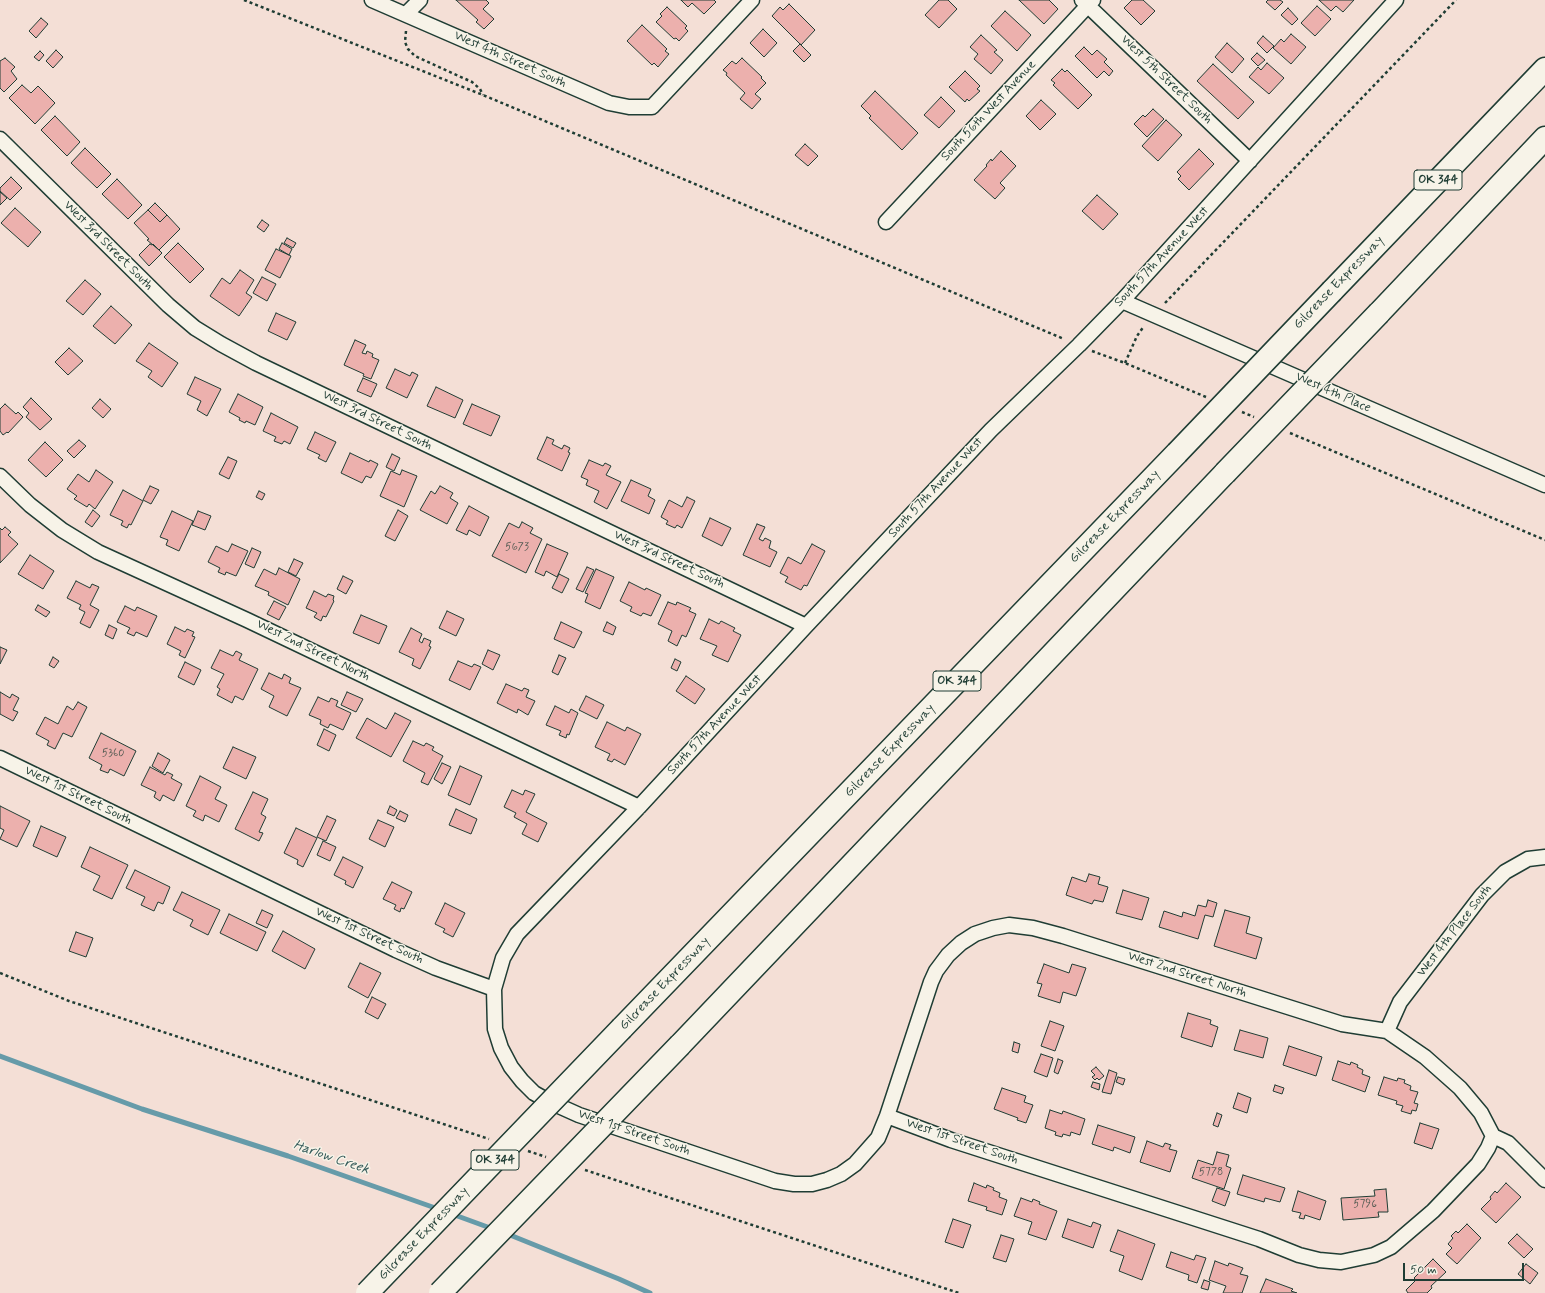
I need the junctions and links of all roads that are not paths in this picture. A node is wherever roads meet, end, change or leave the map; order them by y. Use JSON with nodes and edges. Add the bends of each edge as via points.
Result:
{"nodes":[{"id":1,"x":372,"y":0,"type":"edge"},
{"id":2,"x":420,"y":0,"type":"edge"},
{"id":3,"x":752,"y":0,"type":"edge"},
{"id":4,"x":1396,"y":0,"type":"edge"},
{"id":5,"x":1087,"y":2,"type":"edge"},
{"id":6,"x":406,"y":14,"type":"junction"},
{"id":7,"x":1545,"y":69,"type":"edge"},
{"id":8,"x":1545,"y":138,"type":"edge"},
{"id":9,"x":0,"y":139,"type":"edge"},
{"id":10,"x":1250,"y":161,"type":"junction"},
{"id":11,"x":886,"y":222,"type":"dead end"},
{"id":12,"x":1122,"y":301,"type":"junction"},
{"id":13,"x":0,"y":476,"type":"edge"},
{"id":14,"x":1545,"y":485,"type":"edge"},
{"id":15,"x":806,"y":626,"type":"junction"},
{"id":16,"x":0,"y":758,"type":"edge"},
{"id":17,"x":639,"y":807,"type":"junction"},
{"id":18,"x":1545,"y":856,"type":"edge"},
{"id":19,"x":494,"y":988,"type":"junction"},
{"id":20,"x":1387,"y":1031,"type":"junction"},
{"id":21,"x":887,"y":1116,"type":"junction"},
{"id":22,"x":1493,"y":1136,"type":"junction"},
{"id":23,"x":1545,"y":1180,"type":"edge"},
{"id":24,"x":367,"y":1293,"type":"edge"},
{"id":25,"x":440,"y":1293,"type":"edge"}],
"edges":[{"from":1,"to":6,"type":"street","name":"West 4th Street South"},
{"from":2,"to":6,"type":"street"},
{"from":3,"to":6,"type":"street","name":"West 4th Street South","via":[[652,107],[629,107],[609,103]]},
{"from":4,"to":10,"type":"street","name":"South 57th Avenue West"},
{"from":5,"to":10,"type":"street","name":"West 5th Street South"},
{"from":5,"to":11,"type":"street","name":"South 56th West Avenue"},
{"from":7,"to":24,"type":"highway","name":"Gilcrease Expressway","number":"OK 344","bridge":true},
{"from":8,"to":25,"type":"highway","bridge":true},
{"from":9,"to":15,"type":"street","name":"West 3rd Street South","via":[[168,305],[195,328],[221,344],[256,364]]},
{"from":10,"to":12,"type":"street","name":"South 57th Avenue West"},
{"from":12,"to":14,"type":"street","name":"West 4th Place"},
{"from":12,"to":15,"type":"street","name":"South 57th Avenue West","via":[[991,430]]},
{"from":13,"to":17,"type":"street","name":"West 2nd Street North","via":[[30,505],[62,530],[98,552],[247,620]]},
{"from":15,"to":17,"type":"street","name":"South 57th Avenue West"},
{"from":16,"to":19,"type":"street","name":"West 1st Street South","via":[[396,950],[436,968]]},
{"from":17,"to":19,"type":"street","name":"South 57th Avenue West","via":[[517,934],[504,958]]},
{"from":18,"to":20,"type":"street","name":"West 4th Place South","via":[[1528,859],[1505,872],[1482,895],[1400,1002]]},
{"from":19,"to":21,"type":"street","name":"West 1st Street South","via":[[495,1029],[501,1048],[511,1067],[534,1093],[579,1115],[775,1181],[812,1184],[841,1174],[855,1164],[878,1138]]},
{"from":20,"to":21,"type":"street","name":"West 2nd Street North","via":[[1342,1024],[1063,936],[1009,925],[975,934],[948,955],[936,971]]},
{"from":20,"to":22,"type":"street","name":"West 2nd Street North","via":[[1425,1057],[1460,1088],[1481,1113]]},
{"from":21,"to":22,"type":"street","name":"West 1st Street South","via":[[951,1140],[1260,1239],[1299,1255],[1341,1262],[1374,1255],[1396,1243],[1433,1211],[1478,1164]]},
{"from":22,"to":23,"type":"street","via":[[1508,1143]]}]}
